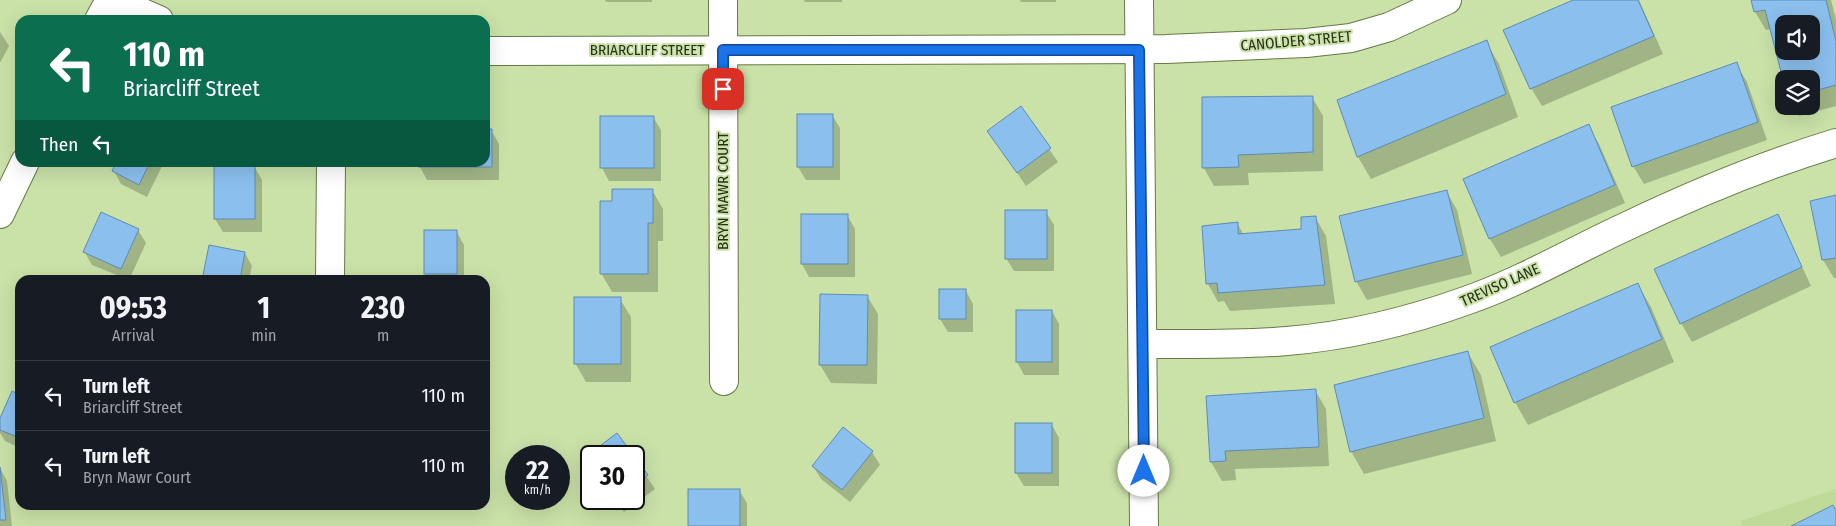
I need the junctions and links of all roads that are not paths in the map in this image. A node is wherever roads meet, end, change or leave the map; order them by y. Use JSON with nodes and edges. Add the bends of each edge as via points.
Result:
{"nodes":[{"id":1,"x":112,"y":0,"type":"edge"},
{"id":2,"x":723,"y":0,"type":"edge"},
{"id":3,"x":1139,"y":0,"type":"edge"},
{"id":4,"x":1447,"y":0,"type":"edge"},
{"id":5,"x":102,"y":15,"type":"edge"},
{"id":6,"x":147,"y":15,"type":"edge"},
{"id":7,"x":723,"y":50,"type":"junction"},
{"id":8,"x":1139,"y":50,"type":"junction"},
{"id":9,"x":490,"y":51,"type":"edge"},
{"id":10,"x":1836,"y":142,"type":"edge"},
{"id":11,"x":23,"y":167,"type":"edge"},
{"id":12,"x":331,"y":167,"type":"edge"},
{"id":13,"x":0,"y":214,"type":"edge"},
{"id":14,"x":330,"y":275,"type":"edge"},
{"id":15,"x":1143,"y":344,"type":"junction"},
{"id":16,"x":724,"y":381,"type":"dead end"},
{"id":17,"x":1144,"y":526,"type":"edge"}],
"edges":[{"from":1,"to":5,"type":"street"},
{"from":1,"to":6,"type":"street"},
{"from":2,"to":7,"type":"street","name":"BRYN MAWR COURT"},
{"from":3,"to":8,"type":"street"},
{"from":4,"to":8,"type":"street","name":"CANOLDER STREET","via":[[1389,27],[1351,38],[1306,44]]},
{"from":7,"to":8,"type":"street","name":"BRIARCLIFF STREET"},
{"from":7,"to":9,"type":"street","name":"BRIARCLIFF STREET"},
{"from":7,"to":16,"type":"street","name":"BRYN MAWR COURT"},
{"from":8,"to":15,"type":"street"},
{"from":10,"to":15,"type":"street","name":"TREVISO LANE","via":[[1768,164],[1499,287],[1432,312],[1376,327],[1287,341]]},
{"from":11,"to":13,"type":"street"},
{"from":12,"to":14,"type":"street"},
{"from":15,"to":17,"type":"street"}]}
